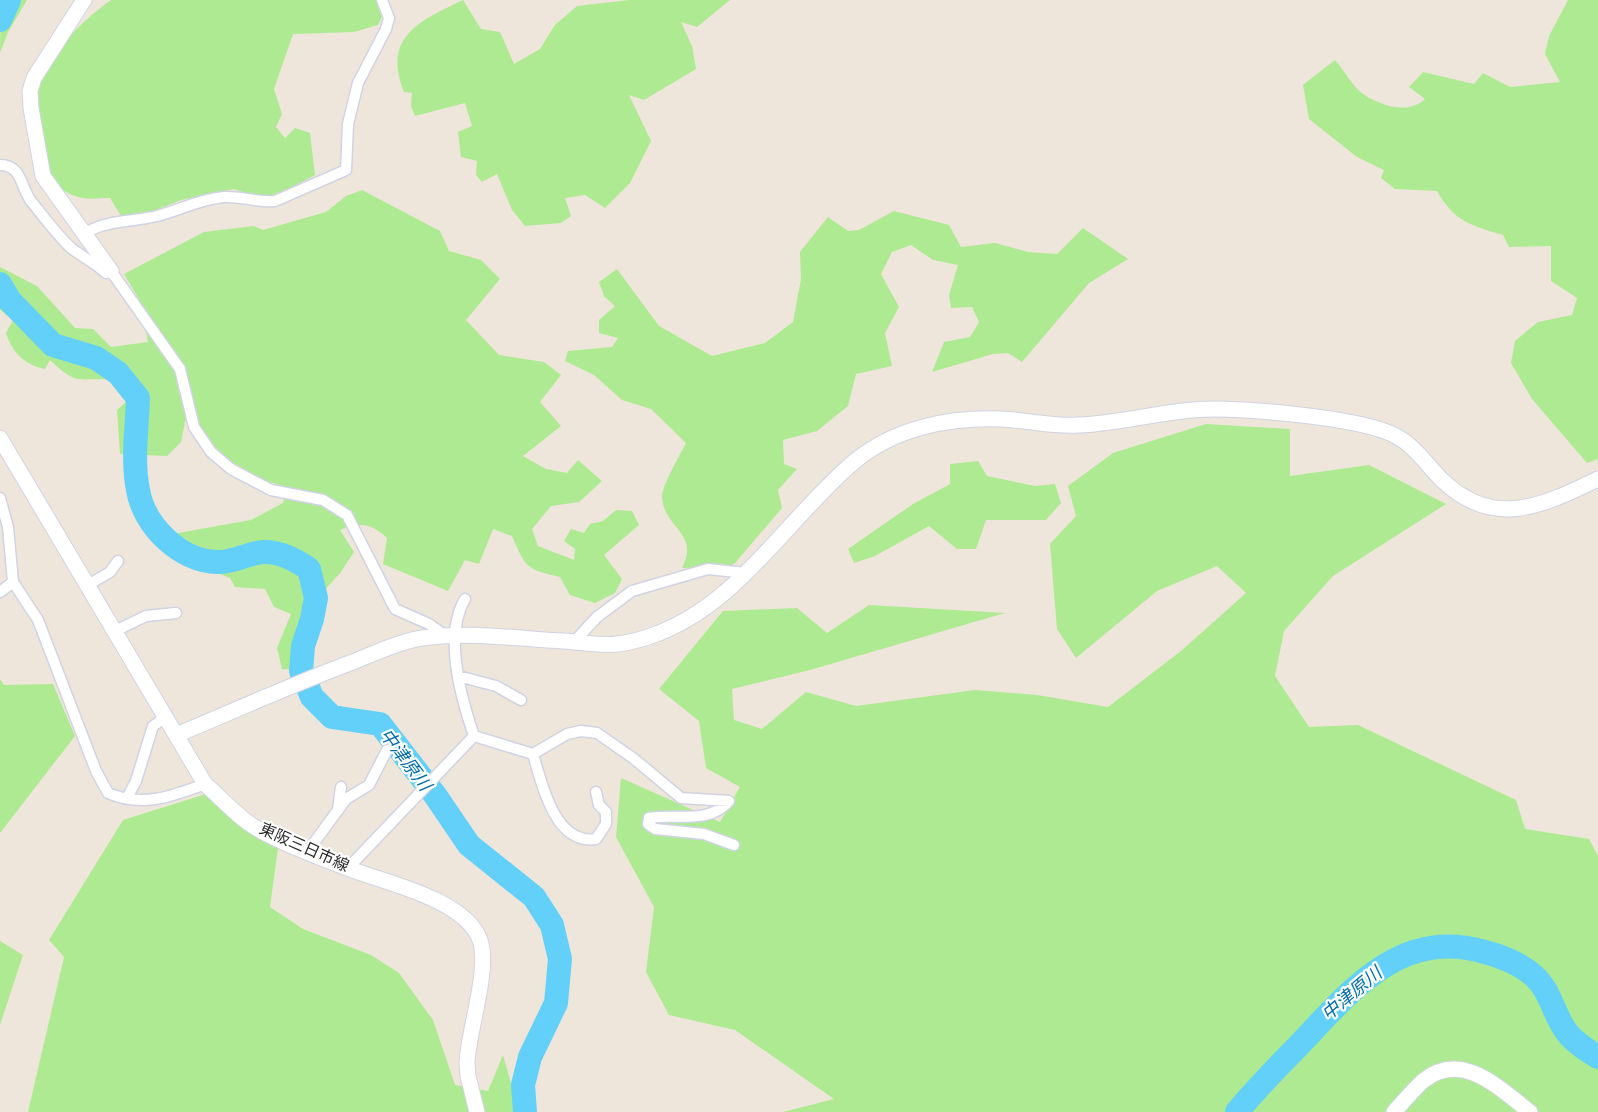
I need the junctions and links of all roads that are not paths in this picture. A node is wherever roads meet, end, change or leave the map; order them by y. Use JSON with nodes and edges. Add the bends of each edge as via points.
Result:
{"nodes":[{"id":1,"x":84,"y":0,"type":"edge"},
{"id":2,"x":382,"y":0,"type":"edge"},
{"id":3,"x":0,"y":165,"type":"edge"},
{"id":4,"x":85,"y":233,"type":"junction"},
{"id":5,"x":111,"y":271,"type":"junction"},
{"id":6,"x":0,"y":438,"type":"edge"},
{"id":7,"x":1598,"y":479,"type":"edge"},
{"id":8,"x":0,"y":498,"type":"edge"},
{"id":9,"x":117,"y":561,"type":"dead end"},
{"id":10,"x":746,"y":573,"type":"junction"},
{"id":11,"x":13,"y":582,"type":"junction"},
{"id":12,"x":88,"y":585,"type":"junction"},
{"id":13,"x":0,"y":592,"type":"edge"},
{"id":14,"x":465,"y":599,"type":"dead end"},
{"id":15,"x":176,"y":613,"type":"dead end"},
{"id":16,"x":115,"y":631,"type":"junction"},
{"id":17,"x":451,"y":635,"type":"junction"},
{"id":18,"x":574,"y":642,"type":"junction"},
{"id":19,"x":458,"y":676,"type":"junction"},
{"id":20,"x":521,"y":700,"type":"dead end"},
{"id":21,"x":166,"y":717,"type":"junction"},
{"id":22,"x":176,"y":735,"type":"junction"},
{"id":23,"x":474,"y":736,"type":"junction"},
{"id":24,"x":387,"y":750,"type":"dead end"},
{"id":25,"x":533,"y":754,"type":"junction"},
{"id":26,"x":205,"y":784,"type":"junction"},
{"id":27,"x":341,"y":787,"type":"dead end"},
{"id":28,"x":596,"y":792,"type":"dead end"},
{"id":29,"x":128,"y":798,"type":"junction"},
{"id":30,"x":338,"y":811,"type":"junction"},
{"id":31,"x":734,"y":845,"type":"dead end"},
{"id":32,"x":308,"y":851,"type":"junction"},
{"id":33,"x":348,"y":868,"type":"junction"},
{"id":34,"x":477,"y":1112,"type":"edge"},
{"id":35,"x":1394,"y":1112,"type":"edge"},
{"id":36,"x":1530,"y":1112,"type":"edge"}],
"edges":[{"from":1,"to":4,"type":"street","via":[[44,60],[30,91],[43,176]]},
{"from":2,"to":4,"type":"street","via":[[389,18],[387,29],[358,83],[348,124],[346,170],[275,201],[224,197],[193,202],[157,216]]},
{"from":3,"to":5,"type":"street","via":[[17,170],[31,201],[73,249],[106,273]]},
{"from":4,"to":5,"type":"street"},
{"from":5,"to":17,"type":"street","via":[[180,369],[194,427],[211,452],[231,469],[271,490],[323,500],[347,515],[395,609]]},
{"from":6,"to":12,"type":"street","name":"東阪三日市線"},
{"from":7,"to":10,"type":"street","via":[[1555,500],[1513,510],[1470,501],[1453,490],[1410,445],[1394,435],[1353,423],[1216,409],[1082,425],[959,420],[901,433],[869,450],[827,487]]},
{"from":8,"to":11,"type":"street","via":[[8,526]]},
{"from":9,"to":12,"type":"street","via":[[110,572]]},
{"from":10,"to":18,"type":"street","via":[[715,600],[663,631],[612,646]]},
{"from":10,"to":18,"type":"street","via":[[708,569],[632,591],[597,617]]},
{"from":11,"to":13,"type":"street"},
{"from":11,"to":29,"type":"street","via":[[38,620],[102,785],[108,793]]},
{"from":12,"to":16,"type":"street","name":"東阪三日市線"},
{"from":14,"to":17,"type":"street"},
{"from":15,"to":16,"type":"street","via":[[146,616]]},
{"from":16,"to":21,"type":"street","name":"東阪三日市線"},
{"from":17,"to":18,"type":"street"},
{"from":17,"to":19,"type":"street"},
{"from":17,"to":22,"type":"street","via":[[405,641]]},
{"from":19,"to":20,"type":"street","via":[[496,686]]},
{"from":19,"to":23,"type":"street"},
{"from":21,"to":22,"type":"street","name":"東阪三日市線"},
{"from":21,"to":29,"type":"street","via":[[153,726]]},
{"from":22,"to":26,"type":"street","name":"東阪三日市線"},
{"from":23,"to":25,"type":"street"},
{"from":23,"to":33,"type":"street"},
{"from":24,"to":30,"type":"street","via":[[369,785],[354,793]]},
{"from":25,"to":28,"type":"street","via":[[562,826],[583,841],[596,839],[606,824],[606,812],[599,805]]},
{"from":25,"to":31,"type":"street","via":[[567,734],[597,734],[681,798],[729,801],[693,818],[649,818],[648,824],[655,830],[704,834]]},
{"from":26,"to":29,"type":"street","via":[[160,800]]},
{"from":26,"to":32,"type":"street","name":"東阪三日市線","via":[[250,824]]},
{"from":27,"to":30,"type":"street"},
{"from":30,"to":32,"type":"street"},
{"from":32,"to":33,"type":"street","name":"東阪三日市線"},
{"from":33,"to":34,"type":"street","name":"東阪三日市線","via":[[454,910],[480,940],[483,969],[467,1062]]},
{"from":35,"to":36,"type":"street","via":[[1424,1080],[1460,1068],[1478,1073]]}]}
